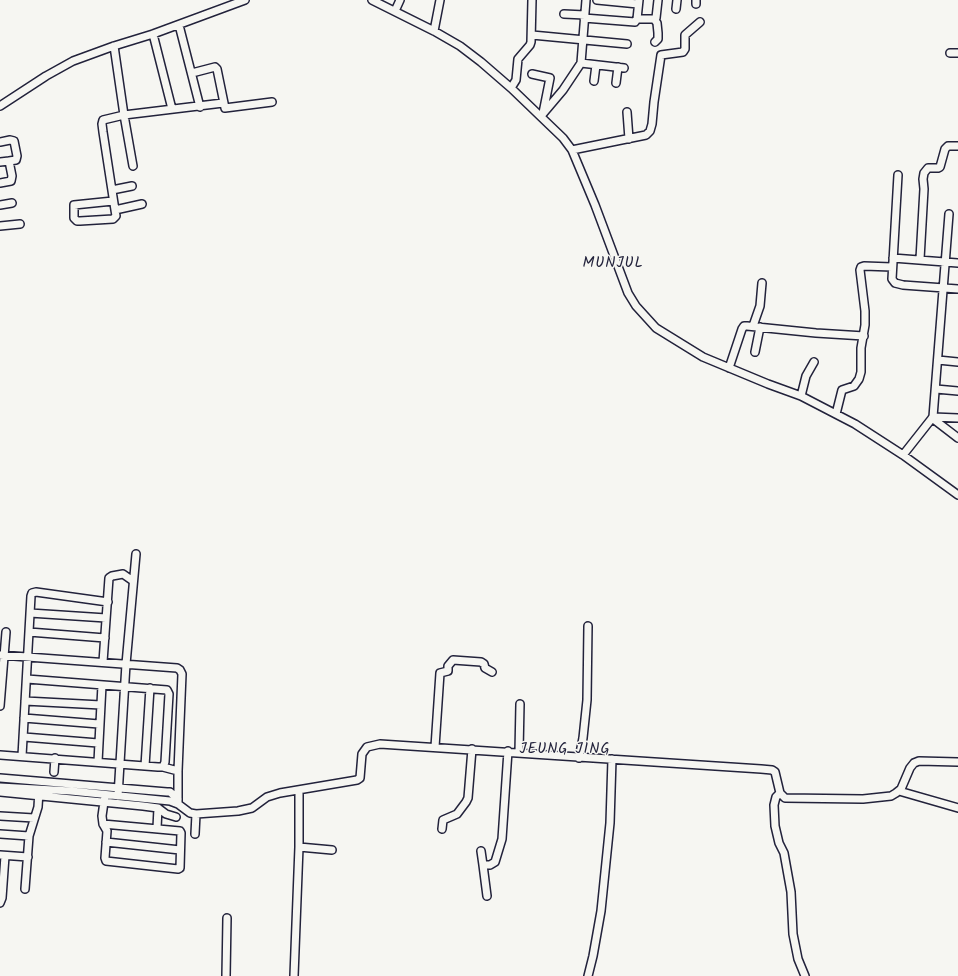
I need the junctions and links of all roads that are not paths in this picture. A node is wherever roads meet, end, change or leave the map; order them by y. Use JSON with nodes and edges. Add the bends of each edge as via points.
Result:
{"nodes":[{"id":1,"x":245,"y":0,"type":"edge"},
{"id":2,"x":372,"y":0,"type":"edge"},
{"id":3,"x":400,"y":0,"type":"edge"},
{"id":4,"x":440,"y":0,"type":"edge"},
{"id":5,"x":532,"y":0,"type":"edge"},
{"id":6,"x":586,"y":0,"type":"edge"},
{"id":7,"x":597,"y":0,"type":"edge"},
{"id":8,"x":658,"y":0,"type":"edge"},
{"id":9,"x":676,"y":0,"type":"edge"},
{"id":10,"x":231,"y":2,"type":"edge"},
{"id":11,"x":638,"y":2,"type":"edge"},
{"id":12,"x":676,"y":9,"type":"dead end"},
{"id":13,"x":395,"y":12,"type":"junction"},
{"id":14,"x":564,"y":14,"type":"dead end"},
{"id":15,"x":584,"y":17,"type":"junction"},
{"id":16,"x":637,"y":19,"type":"junction"},
{"id":17,"x":654,"y":19,"type":"junction"},
{"id":18,"x":700,"y":22,"type":"dead end"},
{"id":19,"x":179,"y":24,"type":"junction"},
{"id":20,"x":434,"y":31,"type":"junction"},
{"id":21,"x":153,"y":34,"type":"junction"},
{"id":22,"x":532,"y":35,"type":"junction"},
{"id":23,"x":582,"y":41,"type":"junction"},
{"id":24,"x":655,"y":42,"type":"dead end"},
{"id":25,"x":627,"y":44,"type":"dead end"},
{"id":26,"x":114,"y":46,"type":"junction"},
{"id":27,"x":950,"y":53,"type":"dead end"},
{"id":28,"x":958,"y":53,"type":"edge"},
{"id":29,"x":581,"y":63,"type":"junction"},
{"id":30,"x":596,"y":65,"type":"junction"},
{"id":31,"x":192,"y":73,"type":"junction"},
{"id":32,"x":532,"y":74,"type":"dead end"},
{"id":33,"x":594,"y":80,"type":"dead end"},
{"id":34,"x":616,"y":83,"type":"dead end"},
{"id":35,"x":511,"y":88,"type":"junction"},
{"id":36,"x":272,"y":102,"type":"dead end"},
{"id":37,"x":223,"y":103,"type":"junction"},
{"id":38,"x":0,"y":106,"type":"edge"},
{"id":39,"x":200,"y":107,"type":"junction"},
{"id":40,"x":172,"y":109,"type":"junction"},
{"id":41,"x":627,"y":112,"type":"dead end"},
{"id":42,"x":542,"y":114,"type":"junction"},
{"id":43,"x":124,"y":115,"type":"junction"},
{"id":44,"x":629,"y":139,"type":"junction"},
{"id":45,"x":0,"y":142,"type":"edge"},
{"id":46,"x":958,"y":146,"type":"edge"},
{"id":47,"x":572,"y":150,"type":"junction"},
{"id":48,"x":9,"y":161,"type":"junction"},
{"id":49,"x":0,"y":162,"type":"edge"},
{"id":50,"x":133,"y":166,"type":"dead end"},
{"id":51,"x":898,"y":175,"type":"dead end"},
{"id":52,"x":0,"y":183,"type":"edge"},
{"id":53,"x":132,"y":186,"type":"dead end"},
{"id":54,"x":112,"y":190,"type":"junction"},
{"id":55,"x":113,"y":201,"type":"junction"},
{"id":56,"x":12,"y":203,"type":"dead end"},
{"id":57,"x":142,"y":204,"type":"dead end"},
{"id":58,"x":0,"y":205,"type":"edge"},
{"id":59,"x":115,"y":210,"type":"junction"},
{"id":60,"x":949,"y":214,"type":"dead end"},
{"id":61,"x":20,"y":224,"type":"dead end"},
{"id":62,"x":0,"y":226,"type":"edge"},
{"id":63,"x":893,"y":258,"type":"junction"},
{"id":64,"x":920,"y":260,"type":"junction"},
{"id":65,"x":946,"y":262,"type":"junction"},
{"id":66,"x":958,"y":263,"type":"edge"},
{"id":67,"x":892,"y":267,"type":"junction"},
{"id":68,"x":762,"y":283,"type":"dead end"},
{"id":69,"x":943,"y":288,"type":"junction"},
{"id":70,"x":958,"y":289,"type":"edge"},
{"id":71,"x":757,"y":326,"type":"junction"},
{"id":72,"x":864,"y":336,"type":"junction"},
{"id":73,"x":755,"y":352,"type":"dead end"},
{"id":74,"x":938,"y":360,"type":"junction"},
{"id":75,"x":814,"y":362,"type":"dead end"},
{"id":76,"x":958,"y":362,"type":"edge"},
{"id":77,"x":729,"y":368,"type":"junction"},
{"id":78,"x":936,"y":389,"type":"junction"},
{"id":79,"x":958,"y":391,"type":"edge"},
{"id":80,"x":801,"y":396,"type":"junction"},
{"id":81,"x":836,"y":414,"type":"junction"},
{"id":82,"x":932,"y":418,"type":"junction"},
{"id":83,"x":958,"y":418,"type":"edge"},
{"id":84,"x":958,"y":438,"type":"edge"},
{"id":85,"x":903,"y":455,"type":"junction"},
{"id":86,"x":958,"y":495,"type":"edge"},
{"id":87,"x":136,"y":554,"type":"dead end"},
{"id":88,"x":133,"y":581,"type":"junction"},
{"id":89,"x":108,"y":602,"type":"junction"},
{"id":90,"x":30,"y":613,"type":"junction"},
{"id":91,"x":106,"y":618,"type":"junction"},
{"id":92,"x":588,"y":626,"type":"dead end"},
{"id":93,"x":6,"y":632,"type":"dead end"},
{"id":94,"x":29,"y":632,"type":"junction"},
{"id":95,"x":105,"y":638,"type":"junction"},
{"id":96,"x":2,"y":655,"type":"edge"},
{"id":97,"x":28,"y":656,"type":"junction"},
{"id":98,"x":103,"y":662,"type":"junction"},
{"id":99,"x":126,"y":664,"type":"junction"},
{"id":100,"x":492,"y":672,"type":"dead end"},
{"id":101,"x":27,"y":679,"type":"junction"},
{"id":102,"x":102,"y":685,"type":"junction"},
{"id":103,"x":125,"y":687,"type":"junction"},
{"id":104,"x":150,"y":688,"type":"junction"},
{"id":105,"x":25,"y":701,"type":"junction"},
{"id":106,"x":520,"y":704,"type":"dead end"},
{"id":107,"x":101,"y":705,"type":"junction"},
{"id":108,"x":0,"y":706,"type":"edge"},
{"id":109,"x":24,"y":718,"type":"junction"},
{"id":110,"x":99,"y":724,"type":"junction"},
{"id":111,"x":24,"y":738,"type":"junction"},
{"id":112,"x":98,"y":743,"type":"junction"},
{"id":113,"x":435,"y":747,"type":"junction"},
{"id":114,"x":472,"y":750,"type":"junction"},
{"id":115,"x":508,"y":751,"type":"junction"},
{"id":116,"x":518,"y":752,"type":"junction"},
{"id":117,"x":0,"y":755,"type":"edge"},
{"id":118,"x":22,"y":756,"type":"junction"},
{"id":119,"x":55,"y":758,"type":"junction"},
{"id":120,"x":579,"y":758,"type":"junction"},
{"id":121,"x":612,"y":759,"type":"junction"},
{"id":122,"x":98,"y":762,"type":"junction"},
{"id":123,"x":958,"y":762,"type":"edge"},
{"id":124,"x":120,"y":764,"type":"junction"},
{"id":125,"x":145,"y":766,"type":"junction"},
{"id":126,"x":163,"y":766,"type":"junction"},
{"id":127,"x":178,"y":771,"type":"junction"},
{"id":128,"x":54,"y":772,"type":"dead end"},
{"id":129,"x":0,"y":778,"type":"edge"},
{"id":130,"x":0,"y":789,"type":"edge"},
{"id":131,"x":42,"y":789,"type":"junction"},
{"id":132,"x":299,"y":790,"type":"junction"},
{"id":133,"x":899,"y":791,"type":"junction"},
{"id":134,"x":780,"y":794,"type":"junction"},
{"id":135,"x":121,"y":796,"type":"junction"},
{"id":136,"x":105,"y":798,"type":"junction"},
{"id":137,"x":178,"y":802,"type":"junction"},
{"id":138,"x":158,"y":808,"type":"junction"},
{"id":139,"x":958,"y":808,"type":"edge"},
{"id":140,"x":196,"y":814,"type":"junction"},
{"id":141,"x":0,"y":816,"type":"edge"},
{"id":142,"x":176,"y":817,"type":"dead end"},
{"id":143,"x":34,"y":818,"type":"junction"},
{"id":144,"x":103,"y":824,"type":"junction"},
{"id":145,"x":156,"y":828,"type":"junction"},
{"id":146,"x":442,"y":829,"type":"dead end"},
{"id":147,"x":0,"y":834,"type":"edge"},
{"id":148,"x":195,"y":834,"type":"dead end"},
{"id":149,"x":29,"y":836,"type":"junction"},
{"id":150,"x":106,"y":842,"type":"junction"},
{"id":151,"x":299,"y":847,"type":"junction"},
{"id":152,"x":180,"y":850,"type":"junction"},
{"id":153,"x":332,"y":850,"type":"dead end"},
{"id":154,"x":481,"y":851,"type":"dead end"},
{"id":155,"x":3,"y":855,"type":"edge"},
{"id":156,"x":28,"y":857,"type":"junction"},
{"id":157,"x":483,"y":865,"type":"junction"},
{"id":158,"x":25,"y":889,"type":"dead end"},
{"id":159,"x":487,"y":896,"type":"dead end"},
{"id":160,"x":0,"y":903,"type":"edge"},
{"id":161,"x":227,"y":918,"type":"dead end"},
{"id":162,"x":226,"y":976,"type":"edge"},
{"id":163,"x":294,"y":976,"type":"edge"},
{"id":164,"x":588,"y":976,"type":"edge"},
{"id":165,"x":805,"y":976,"type":"edge"}],
"edges":[{"from":1,"to":10,"type":"street"},
{"from":2,"to":13,"type":"street"},
{"from":3,"to":13,"type":"street"},
{"from":4,"to":20,"type":"street"},
{"from":5,"to":22,"type":"street"},
{"from":6,"to":15,"type":"street"},
{"from":7,"to":11,"type":"street"},
{"from":8,"to":17,"type":"street"},
{"from":9,"to":12,"type":"street"},
{"from":10,"to":19,"type":"street"},
{"from":11,"to":16,"type":"street"},
{"from":13,"to":20,"type":"street"},
{"from":14,"to":15,"type":"street"},
{"from":15,"to":16,"type":"street","via":[[632,23]]},
{"from":15,"to":23,"type":"street"},
{"from":16,"to":17,"type":"street"},
{"from":17,"to":24,"type":"street","via":[[657,22],[658,33]]},
{"from":18,"to":44,"type":"street","via":[[686,35],[683,52],[661,56],[650,131],[646,135]]},
{"from":19,"to":21,"type":"street"},
{"from":19,"to":31,"type":"street"},
{"from":20,"to":35,"type":"street","via":[[460,46]]},
{"from":21,"to":26,"type":"street"},
{"from":21,"to":40,"type":"street"},
{"from":22,"to":23,"type":"street"},
{"from":22,"to":35,"type":"street","via":[[530,45],[518,59],[516,80]]},
{"from":23,"to":25,"type":"street"},
{"from":23,"to":29,"type":"street"},
{"from":26,"to":38,"type":"street","via":[[69,63]]},
{"from":26,"to":43,"type":"street"},
{"from":27,"to":28,"type":"street"},
{"from":29,"to":30,"type":"street"},
{"from":29,"to":42,"type":"street","via":[[563,90]]},
{"from":30,"to":33,"type":"street"},
{"from":30,"to":34,"type":"street","via":[[621,68]]},
{"from":31,"to":37,"type":"street","via":[[215,67]]},
{"from":31,"to":39,"type":"street"},
{"from":32,"to":42,"type":"street","via":[[550,78]]},
{"from":35,"to":42,"type":"street"},
{"from":36,"to":37,"type":"street","via":[[227,108]]},
{"from":37,"to":39,"type":"street"},
{"from":39,"to":40,"type":"street"},
{"from":40,"to":43,"type":"street"},
{"from":41,"to":44,"type":"street"},
{"from":42,"to":47,"type":"street"},
{"from":43,"to":50,"type":"street"},
{"from":43,"to":54,"type":"street","via":[[103,120],[102,124]]},
{"from":44,"to":47,"type":"street"},
{"from":45,"to":48,"type":"street","via":[[14,141],[17,159]]},
{"from":46,"to":64,"type":"street","via":[[948,146],[940,167],[928,168],[922,179],[924,189]]},
{"from":47,"to":77,"type":"street","via":[[625,287],[636,306],[656,328],[702,357]]},
{"from":48,"to":49,"type":"street"},
{"from":48,"to":52,"type":"street","via":[[11,181]]},
{"from":51,"to":63,"type":"street"},
{"from":53,"to":54,"type":"street"},
{"from":54,"to":55,"type":"street"},
{"from":55,"to":59,"type":"street"},
{"from":55,"to":59,"type":"street","via":[[74,205],[74,218],[76,221],[113,219],[116,216]]},
{"from":56,"to":58,"type":"street"},
{"from":57,"to":59,"type":"street"},
{"from":60,"to":65,"type":"street"},
{"from":61,"to":62,"type":"street"},
{"from":63,"to":64,"type":"street"},
{"from":63,"to":67,"type":"street"},
{"from":64,"to":65,"type":"street"},
{"from":65,"to":66,"type":"street"},
{"from":65,"to":69,"type":"street"},
{"from":67,"to":69,"type":"street","via":[[892,278],[895,283]]},
{"from":67,"to":72,"type":"street","via":[[861,267],[865,311]]},
{"from":68,"to":71,"type":"street"},
{"from":69,"to":70,"type":"street"},
{"from":69,"to":74,"type":"street"},
{"from":71,"to":72,"type":"street"},
{"from":71,"to":73,"type":"street"},
{"from":71,"to":77,"type":"street","via":[[744,326]]},
{"from":72,"to":81,"type":"street","via":[[859,378],[854,386],[842,390]]},
{"from":74,"to":76,"type":"street"},
{"from":74,"to":78,"type":"street"},
{"from":75,"to":80,"type":"street","via":[[806,376]]},
{"from":77,"to":80,"type":"street"},
{"from":78,"to":79,"type":"street"},
{"from":78,"to":82,"type":"street"},
{"from":80,"to":81,"type":"street"},
{"from":81,"to":85,"type":"street"},
{"from":82,"to":83,"type":"street"},
{"from":82,"to":84,"type":"street"},
{"from":82,"to":85,"type":"street"},
{"from":85,"to":86,"type":"street"},
{"from":87,"to":88,"type":"street"},
{"from":88,"to":89,"type":"street","via":[[123,574],[112,576],[109,582]]},
{"from":88,"to":99,"type":"street"},
{"from":89,"to":90,"type":"street","via":[[36,592],[31,596]]},
{"from":89,"to":91,"type":"street"},
{"from":90,"to":91,"type":"street"},
{"from":90,"to":94,"type":"street"},
{"from":91,"to":95,"type":"street"},
{"from":92,"to":120,"type":"street","via":[[587,700]]},
{"from":93,"to":96,"type":"street"},
{"from":94,"to":95,"type":"street"},
{"from":94,"to":97,"type":"street"},
{"from":95,"to":98,"type":"street"},
{"from":96,"to":97,"type":"street"},
{"from":96,"to":108,"type":"street"},
{"from":97,"to":98,"type":"street"},
{"from":97,"to":101,"type":"street"},
{"from":98,"to":99,"type":"street"},
{"from":99,"to":103,"type":"street"},
{"from":99,"to":127,"type":"street","via":[[177,668],[182,674]]},
{"from":100,"to":113,"type":"street","via":[[481,662],[454,660],[448,666],[448,671],[440,673]]},
{"from":101,"to":102,"type":"street"},
{"from":101,"to":105,"type":"street"},
{"from":102,"to":103,"type":"street"},
{"from":102,"to":107,"type":"street"},
{"from":103,"to":104,"type":"street"},
{"from":103,"to":124,"type":"street"},
{"from":104,"to":125,"type":"street"},
{"from":104,"to":126,"type":"street","via":[[167,690],[169,694]]},
{"from":105,"to":107,"type":"street"},
{"from":105,"to":109,"type":"street"},
{"from":106,"to":116,"type":"street"},
{"from":107,"to":110,"type":"street"},
{"from":109,"to":110,"type":"street"},
{"from":109,"to":111,"type":"street"},
{"from":110,"to":112,"type":"street"},
{"from":111,"to":112,"type":"street"},
{"from":111,"to":118,"type":"street"},
{"from":112,"to":122,"type":"street"},
{"from":113,"to":114,"type":"street"},
{"from":113,"to":132,"type":"street","via":[[371,745],[362,754],[360,778],[357,780]]},
{"from":114,"to":115,"type":"street"},
{"from":114,"to":146,"type":"street","via":[[468,798],[457,814],[443,820]]},
{"from":115,"to":116,"type":"street"},
{"from":115,"to":157,"type":"street","via":[[502,839],[495,862]]},
{"from":116,"to":120,"type":"street"},
{"from":117,"to":118,"type":"street"},
{"from":118,"to":119,"type":"street"},
{"from":119,"to":122,"type":"street"},
{"from":119,"to":128,"type":"street"},
{"from":120,"to":121,"type":"street"},
{"from":121,"to":134,"type":"street","via":[[772,770],[777,776]]},
{"from":121,"to":164,"type":"street","via":[[610,823],[601,911]]},
{"from":122,"to":124,"type":"street"},
{"from":123,"to":133,"type":"street","via":[[914,763]]},
{"from":124,"to":125,"type":"street"},
{"from":124,"to":135,"type":"street"},
{"from":125,"to":126,"type":"street"},
{"from":126,"to":127,"type":"street"},
{"from":127,"to":137,"type":"street"},
{"from":129,"to":131,"type":"street"},
{"from":130,"to":131,"type":"street"},
{"from":131,"to":135,"type":"street"},
{"from":131,"to":136,"type":"street"},
{"from":131,"to":143,"type":"street"},
{"from":132,"to":140,"type":"street","via":[[267,797],[245,810]]},
{"from":132,"to":151,"type":"street"},
{"from":133,"to":134,"type":"street","via":[[891,796],[863,799],[788,799]]},
{"from":133,"to":139,"type":"street"},
{"from":134,"to":165,"type":"street","via":[[776,797],[774,805],[776,826],[791,892],[794,940]]},
{"from":135,"to":136,"type":"street"},
{"from":135,"to":137,"type":"street"},
{"from":135,"to":138,"type":"street"},
{"from":136,"to":144,"type":"street"},
{"from":137,"to":140,"type":"street","via":[[187,811]]},
{"from":138,"to":142,"type":"street"},
{"from":138,"to":145,"type":"street"},
{"from":140,"to":148,"type":"street"},
{"from":141,"to":143,"type":"street"},
{"from":143,"to":149,"type":"street"},
{"from":144,"to":145,"type":"street"},
{"from":144,"to":150,"type":"street","via":[[107,831]]},
{"from":145,"to":152,"type":"street","via":[[180,831]]},
{"from":147,"to":149,"type":"street"},
{"from":149,"to":156,"type":"street"},
{"from":150,"to":152,"type":"street"},
{"from":150,"to":152,"type":"street","via":[[105,858],[110,862],[178,869]]},
{"from":151,"to":153,"type":"street"},
{"from":151,"to":163,"type":"street"},
{"from":154,"to":157,"type":"street"},
{"from":155,"to":156,"type":"street"},
{"from":155,"to":160,"type":"street"},
{"from":156,"to":158,"type":"street"},
{"from":157,"to":159,"type":"street"},
{"from":161,"to":162,"type":"street"}]}
